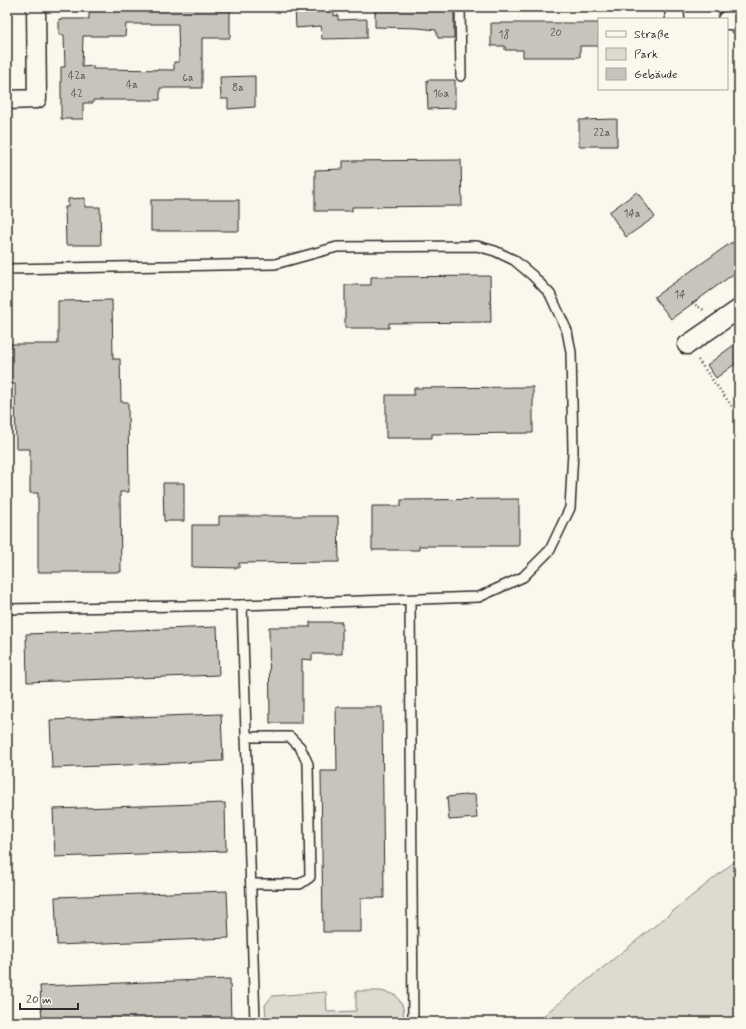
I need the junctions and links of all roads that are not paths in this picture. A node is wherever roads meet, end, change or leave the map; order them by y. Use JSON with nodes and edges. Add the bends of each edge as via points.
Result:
{"nodes":[{"id":1,"x":36,"y":7,"type":"edge"},
{"id":2,"x":460,"y":7,"type":"edge"},
{"id":3,"x":674,"y":7,"type":"edge"},
{"id":4,"x":675,"y":18,"type":"edge"},
{"id":5,"x":728,"y":20,"type":"edge"},
{"id":6,"x":739,"y":25,"type":"edge"},
{"id":7,"x":461,"y":76,"type":"dead end"},
{"id":8,"x":7,"y":100,"type":"edge"},
{"id":9,"x":7,"y":269,"type":"edge"},
{"id":10,"x":739,"y":309,"type":"edge"},
{"id":11,"x":687,"y":345,"type":"road end"},
{"id":12,"x":410,"y":600,"type":"junction"},
{"id":13,"x":242,"y":605,"type":"junction"},
{"id":14,"x":7,"y":609,"type":"edge"},
{"id":15,"x":246,"y":737,"type":"junction"},
{"id":16,"x":251,"y":884,"type":"junction"},
{"id":17,"x":255,"y":1022,"type":"edge"},
{"id":18,"x":413,"y":1022,"type":"edge"}],
"edges":[{"from":1,"to":8,"type":"street","via":[[37,99]]},
{"from":2,"to":7,"type":"lane"},
{"from":3,"to":4,"type":"street"},
{"from":5,"to":6,"type":"street","via":[[736,20]]},
{"from":9,"to":12,"type":"lane","via":[[275,264],[337,247],[477,246],[514,260],[550,294],[567,331],[571,352],[573,451],[570,508],[550,550],[523,577],[479,597]]},
{"from":10,"to":11,"type":"street"},
{"from":12,"to":13,"type":"lane"},
{"from":12,"to":18,"type":"lane"},
{"from":13,"to":14,"type":"lane"},
{"from":13,"to":15,"type":"lane"},
{"from":15,"to":16,"type":"lane"},
{"from":15,"to":16,"type":"lane","via":[[290,737],[300,747],[308,764],[310,877],[300,884]]},
{"from":16,"to":17,"type":"lane"}]}
